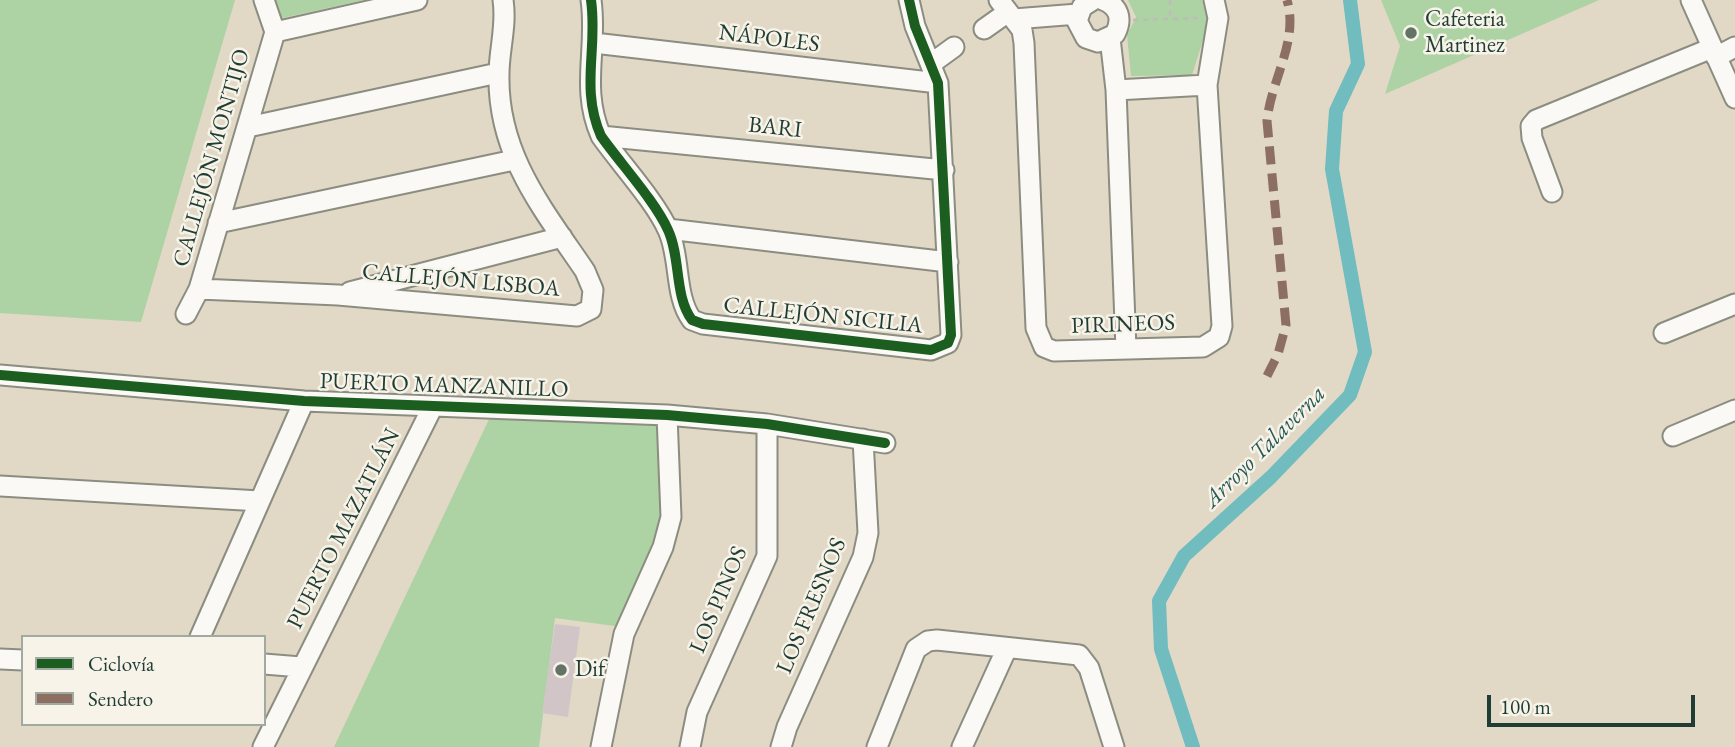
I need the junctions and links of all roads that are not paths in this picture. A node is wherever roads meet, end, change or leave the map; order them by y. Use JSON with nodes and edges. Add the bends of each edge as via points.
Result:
{"nodes":[{"id":1,"x":264,"y":0,"type":"edge"},
{"id":2,"x":417,"y":0,"type":"edge"},
{"id":3,"x":503,"y":0,"type":"edge"},
{"id":4,"x":591,"y":0,"type":"edge"},
{"id":5,"x":909,"y":0,"type":"edge"},
{"id":6,"x":1691,"y":0,"type":"edge"},
{"id":7,"x":1095,"y":2,"type":"edge"},
{"id":8,"x":1216,"y":9,"type":"edge"},
{"id":9,"x":1007,"y":10,"type":"edge"},
{"id":10,"x":984,"y":29,"type":"dead end"},
{"id":11,"x":275,"y":32,"type":"junction"},
{"id":12,"x":1110,"y":38,"type":"junction"},
{"id":13,"x":594,"y":43,"type":"junction"},
{"id":14,"x":954,"y":47,"type":"dead end"},
{"id":15,"x":1735,"y":47,"type":"edge"},
{"id":16,"x":1714,"y":52,"type":"junction"},
{"id":17,"x":932,"y":63,"type":"junction"},
{"id":18,"x":498,"y":73,"type":"junction"},
{"id":19,"x":938,"y":83,"type":"junction"},
{"id":20,"x":1207,"y":85,"type":"junction"},
{"id":21,"x":1116,"y":90,"type":"junction"},
{"id":22,"x":1735,"y":98,"type":"edge"},
{"id":23,"x":248,"y":127,"type":"junction"},
{"id":24,"x":601,"y":136,"type":"junction"},
{"id":25,"x":513,"y":160,"type":"junction"},
{"id":26,"x":944,"y":170,"type":"junction"},
{"id":27,"x":1552,"y":192,"type":"dead end"},
{"id":28,"x":218,"y":223,"type":"junction"},
{"id":29,"x":668,"y":229,"type":"junction"},
{"id":30,"x":562,"y":237,"type":"junction"},
{"id":31,"x":948,"y":262,"type":"junction"},
{"id":32,"x":199,"y":289,"type":"junction"},
{"id":33,"x":338,"y":295,"type":"junction"},
{"id":34,"x":1735,"y":304,"type":"edge"},
{"id":35,"x":186,"y":314,"type":"dead end"},
{"id":36,"x":1664,"y":333,"type":"dead end"},
{"id":37,"x":1126,"y":349,"type":"junction"},
{"id":38,"x":0,"y":375,"type":"edge"},
{"id":39,"x":304,"y":401,"type":"junction"},
{"id":40,"x":432,"y":408,"type":"junction"},
{"id":41,"x":1735,"y":410,"type":"edge"},
{"id":42,"x":667,"y":415,"type":"junction"},
{"id":43,"x":767,"y":424,"type":"junction"},
{"id":44,"x":1674,"y":436,"type":"dead end"},
{"id":45,"x":863,"y":439,"type":"junction"},
{"id":46,"x":885,"y":443,"type":"dead end"},
{"id":47,"x":0,"y":486,"type":"edge"},
{"id":48,"x":260,"y":501,"type":"junction"},
{"id":49,"x":201,"y":635,"type":"edge"},
{"id":50,"x":1007,"y":648,"type":"junction"},
{"id":51,"x":0,"y":659,"type":"edge"},
{"id":52,"x":21,"y":660,"type":"edge"},
{"id":53,"x":266,"y":664,"type":"edge"},
{"id":54,"x":302,"y":667,"type":"junction"},
{"id":55,"x":263,"y":747,"type":"edge"},
{"id":56,"x":601,"y":747,"type":"edge"},
{"id":57,"x":690,"y":747,"type":"edge"},
{"id":58,"x":782,"y":747,"type":"edge"},
{"id":59,"x":877,"y":747,"type":"edge"},
{"id":60,"x":962,"y":747,"type":"edge"},
{"id":61,"x":1115,"y":747,"type":"edge"}],
"edges":[{"from":1,"to":11,"type":"street"},
{"from":2,"to":11,"type":"street","name":"CALLEJÓN MONTIJO"},
{"from":3,"to":18,"type":"street","name":"CALLEJÓN LISBOA"},
{"from":4,"to":13,"type":"street","name":"CALLEJÓN SICILIA"},
{"from":5,"to":17,"type":"street","name":"CALLEJÓN SICILIA"},
{"from":6,"to":16,"type":"street"},
{"from":7,"to":9,"type":"street"},
{"from":7,"to":12,"type":"street","via":[[1118,13],[1118,27]]},
{"from":7,"to":12,"type":"street","via":[[1078,27],[1086,38],[1098,42]]},
{"from":8,"to":20,"type":"street","name":"PIRINEOS"},
{"from":9,"to":10,"type":"street"},
{"from":9,"to":37,"type":"street","name":"PIRINEOS","via":[[1024,43],[1039,341],[1054,351]]},
{"from":11,"to":23,"type":"street","name":"CALLEJÓN MONTIJO"},
{"from":12,"to":21,"type":"street"},
{"from":13,"to":19,"type":"street","name":"NÁPOLES"},
{"from":13,"to":24,"type":"street","name":"CALLEJÓN SICILIA","via":[[589,96]]},
{"from":14,"to":17,"type":"street"},
{"from":15,"to":16,"type":"street"},
{"from":16,"to":22,"type":"street"},
{"from":16,"to":27,"type":"street","via":[[1536,120],[1531,126],[1532,138]]},
{"from":17,"to":19,"type":"street","name":"CALLEJÓN SICILIA"},
{"from":18,"to":23,"type":"street"},
{"from":18,"to":25,"type":"street","name":"CALLEJÓN LISBOA"},
{"from":19,"to":26,"type":"street","name":"CALLEJÓN SICILIA"},
{"from":20,"to":21,"type":"street"},
{"from":20,"to":37,"type":"street","name":"PIRINEOS","via":[[1222,326],[1219,337],[1203,347]]},
{"from":21,"to":37,"type":"street"},
{"from":23,"to":28,"type":"street","name":"CALLEJÓN MONTIJO"},
{"from":24,"to":26,"type":"street","name":"BARI"},
{"from":24,"to":29,"type":"street","name":"CALLEJÓN SICILIA"},
{"from":25,"to":28,"type":"street"},
{"from":25,"to":30,"type":"street","name":"CALLEJÓN LISBOA"},
{"from":26,"to":31,"type":"street","name":"CALLEJÓN SICILIA"},
{"from":28,"to":32,"type":"street","name":"CALLEJÓN MONTIJO"},
{"from":29,"to":31,"type":"street"},
{"from":29,"to":31,"type":"street","name":"CALLEJÓN SICILIA","via":[[686,312],[703,324],[941,348],[951,335]]},
{"from":30,"to":33,"type":"street"},
{"from":30,"to":33,"type":"street","name":"CALLEJÓN LISBOA","via":[[593,290],[594,301],[584,314]]},
{"from":32,"to":33,"type":"street","name":"CALLEJÓN LISBOA"},
{"from":32,"to":35,"type":"street","name":"CALLEJÓN MONTIJO"},
{"from":34,"to":36,"type":"street"},
{"from":38,"to":39,"type":"street","name":"PUERTO MANZANILLO"},
{"from":39,"to":40,"type":"street","name":"PUERTO MANZANILLO"},
{"from":39,"to":48,"type":"street"},
{"from":40,"to":42,"type":"street","name":"PUERTO MANZANILLO"},
{"from":40,"to":54,"type":"street","name":"PUERTO MAZATLÁN"},
{"from":41,"to":44,"type":"street"},
{"from":42,"to":43,"type":"street","name":"PUERTO MANZANILLO"},
{"from":42,"to":56,"type":"street","via":[[671,517],[663,547],[624,634]]},
{"from":43,"to":45,"type":"street","name":"PUERTO MANZANILLO"},
{"from":43,"to":57,"type":"street","name":"LOS PINOS","via":[[767,556],[697,712]]},
{"from":45,"to":46,"type":"street","name":"PUERTO MANZANILLO"},
{"from":45,"to":58,"type":"street","name":"LOS FRESNOS","via":[[868,533],[863,558]]},
{"from":47,"to":48,"type":"street"},
{"from":48,"to":49,"type":"street"},
{"from":50,"to":59,"type":"street","via":[[937,640],[921,643]]},
{"from":50,"to":60,"type":"street"},
{"from":50,"to":61,"type":"street","via":[[1068,653],[1084,660]]},
{"from":51,"to":52,"type":"street"},
{"from":53,"to":54,"type":"street"},
{"from":54,"to":55,"type":"street","name":"PUERTO MAZATLÁN"}]}
